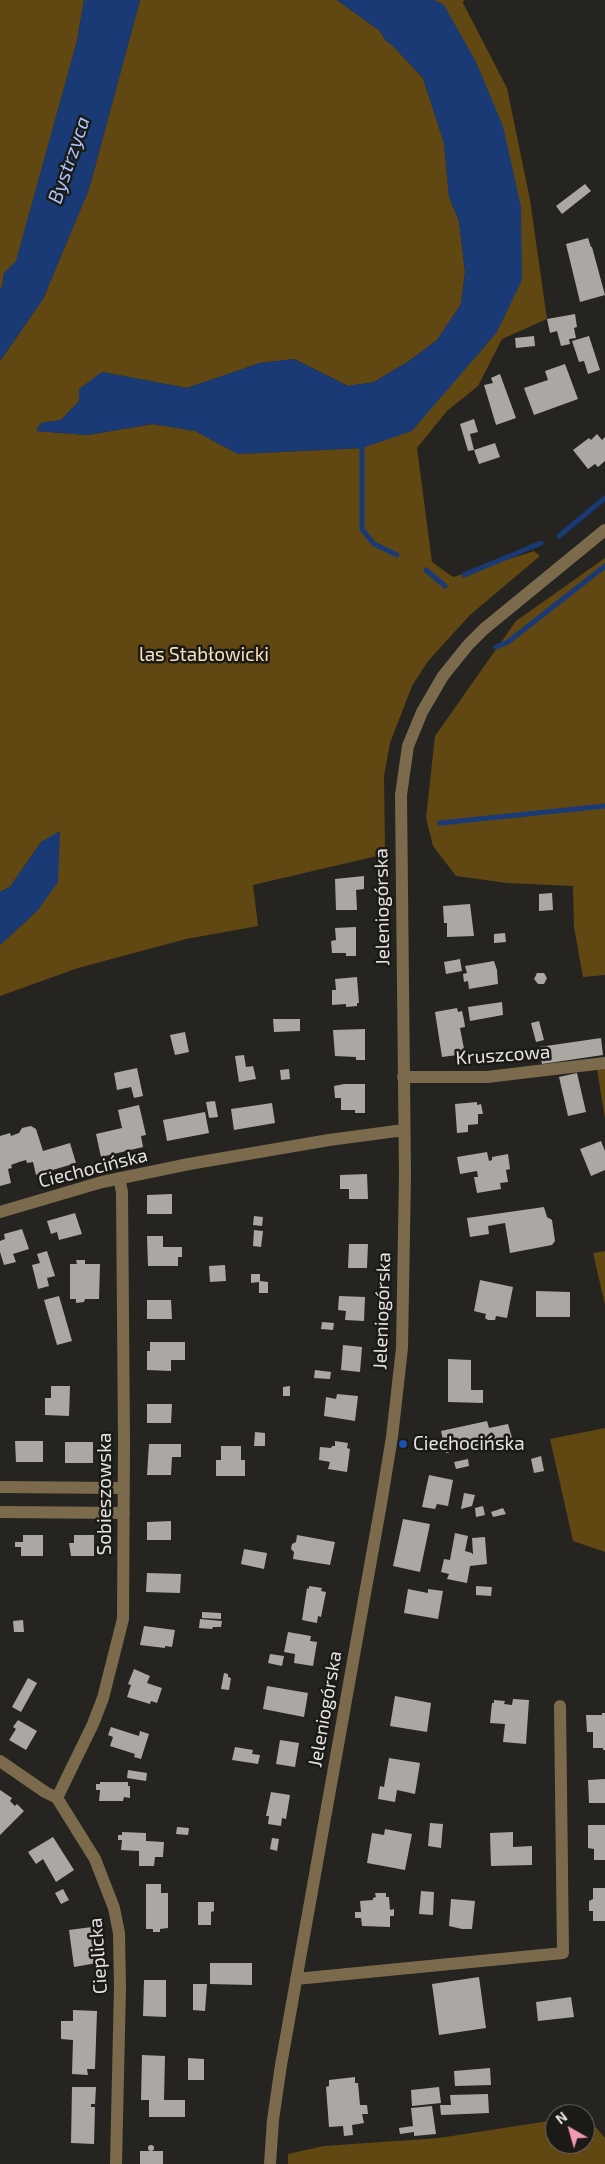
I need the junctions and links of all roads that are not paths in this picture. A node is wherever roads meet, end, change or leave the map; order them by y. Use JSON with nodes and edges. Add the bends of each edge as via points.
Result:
{"nodes":[{"id":1,"x":605,"y":530,"type":"edge"},
{"id":2,"x":605,"y":1064,"type":"edge"},
{"id":3,"x":403,"y":1077,"type":"junction"},
{"id":4,"x":404,"y":1130,"type":"junction"},
{"id":5,"x":119,"y":1178,"type":"junction"},
{"id":6,"x":0,"y":1212,"type":"edge"},
{"id":7,"x":0,"y":1487,"type":"edge"},
{"id":8,"x":123,"y":1488,"type":"junction"},
{"id":9,"x":0,"y":1512,"type":"edge"},
{"id":10,"x":124,"y":1513,"type":"junction"},
{"id":11,"x":560,"y":1706,"type":"dead end"},
{"id":12,"x":0,"y":1761,"type":"edge"},
{"id":13,"x":57,"y":1798,"type":"junction"},
{"id":14,"x":296,"y":1979,"type":"junction"},
{"id":15,"x":116,"y":2164,"type":"edge"},
{"id":16,"x":270,"y":2164,"type":"edge"}],
"edges":[{"from":1,"to":3,"type":"street","name":"Jeleniogórska","via":[[468,645],[443,676],[422,712],[408,746],[401,796]]},
{"from":2,"to":3,"type":"street","name":"Kruszcowa","via":[[487,1077]]},
{"from":3,"to":4,"type":"street","name":"Jeleniogórska"},
{"from":4,"to":5,"type":"street","name":"Ciechocińska","via":[[262,1151]]},
{"from":4,"to":14,"type":"street","name":"Jeleniogórska","via":[[402,1348],[392,1437]]},
{"from":5,"to":6,"type":"street","name":"Ciechocińska"},
{"from":5,"to":8,"type":"street","name":"Sobieszowska","via":[[122,1210]]},
{"from":7,"to":8,"type":"street"},
{"from":8,"to":10,"type":"street","name":"Sobieszowska"},
{"from":9,"to":10,"type":"street"},
{"from":10,"to":13,"type":"street","name":"Sobieszowska","via":[[123,1619],[114,1660],[93,1724]]},
{"from":11,"to":14,"type":"street","via":[[563,1953]]},
{"from":12,"to":13,"type":"street","name":"Cieplicka"},
{"from":13,"to":15,"type":"street","name":"Cieplicka","via":[[98,1868],[114,1908],[119,1933]]},
{"from":14,"to":16,"type":"street","name":"Jeleniogórska","via":[[274,2110]]}]}
